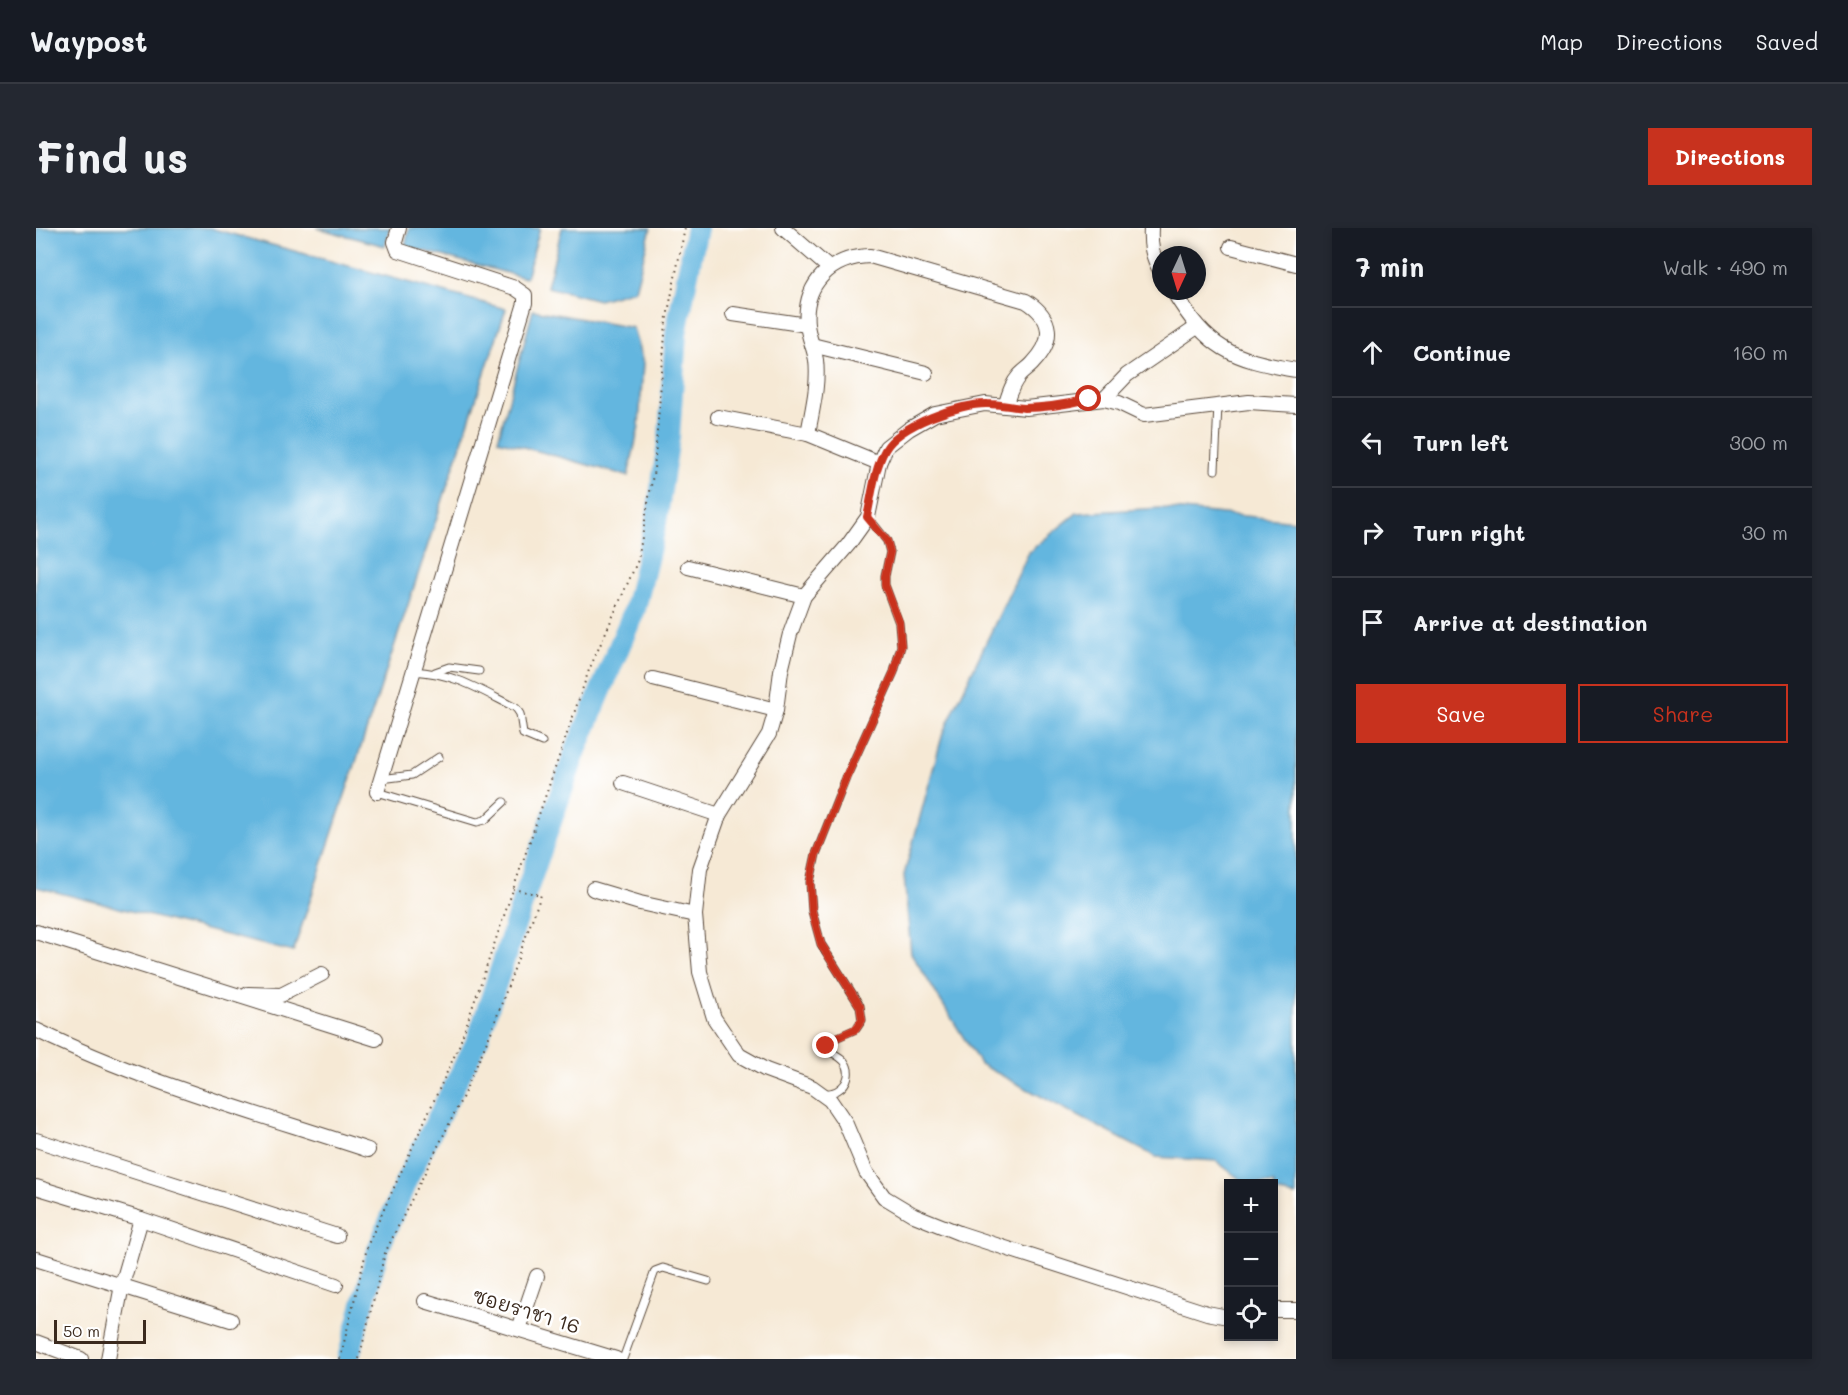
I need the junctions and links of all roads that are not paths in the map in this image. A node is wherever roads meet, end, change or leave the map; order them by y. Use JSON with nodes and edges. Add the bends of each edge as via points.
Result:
{"nodes":[{"id":1,"x":399,"y":228,"type":"edge"},
{"id":2,"x":783,"y":228,"type":"edge"},
{"id":3,"x":1151,"y":228,"type":"edge"},
{"id":4,"x":1231,"y":247,"type":"dead end"},
{"id":5,"x":1152,"y":251,"type":"edge"},
{"id":6,"x":1296,"y":264,"type":"edge"},
{"id":7,"x":829,"y":268,"type":"junction"},
{"id":8,"x":1179,"y":300,"type":"edge"},
{"id":9,"x":733,"y":314,"type":"dead end"},
{"id":10,"x":807,"y":325,"type":"junction"},
{"id":11,"x":1197,"y":327,"type":"junction"},
{"id":12,"x":812,"y":345,"type":"junction"},
{"id":13,"x":1296,"y":370,"type":"edge"},
{"id":14,"x":927,"y":373,"type":"dead end"},
{"id":15,"x":1104,"y":399,"type":"junction"},
{"id":16,"x":1218,"y":405,"type":"junction"},
{"id":17,"x":1296,"y":405,"type":"edge"},
{"id":18,"x":1005,"y":406,"type":"junction"},
{"id":19,"x":718,"y":417,"type":"dead end"},
{"id":20,"x":808,"y":434,"type":"junction"},
{"id":21,"x":879,"y":463,"type":"junction"},
{"id":22,"x":1215,"y":470,"type":"dead end"},
{"id":23,"x":867,"y":517,"type":"junction"},
{"id":24,"x":688,"y":567,"type":"dead end"},
{"id":25,"x":804,"y":596,"type":"junction"},
{"id":26,"x":413,"y":671,"type":"junction"},
{"id":27,"x":479,"y":671,"type":"dead end"},
{"id":28,"x":435,"y":672,"type":"junction"},
{"id":29,"x":652,"y":679,"type":"dead end"},
{"id":30,"x":776,"y":710,"type":"junction"},
{"id":31,"x":542,"y":742,"type":"dead end"},
{"id":32,"x":439,"y":757,"type":"dead end"},
{"id":33,"x":623,"y":783,"type":"dead end"},
{"id":34,"x":379,"y":786,"type":"junction"},
{"id":35,"x":504,"y":802,"type":"dead end"},
{"id":36,"x":719,"y":815,"type":"junction"},
{"id":37,"x":593,"y":889,"type":"dead end"},
{"id":38,"x":695,"y":915,"type":"junction"},
{"id":39,"x":36,"y":932,"type":"edge"},
{"id":40,"x":322,"y":974,"type":"dead end"},
{"id":41,"x":231,"y":993,"type":"junction"},
{"id":42,"x":36,"y":1030,"type":"edge"},
{"id":43,"x":376,"y":1039,"type":"dead end"},
{"id":44,"x":824,"y":1094,"type":"junction"},
{"id":45,"x":36,"y":1140,"type":"edge"},
{"id":46,"x":368,"y":1150,"type":"dead end"},
{"id":47,"x":36,"y":1187,"type":"edge"},
{"id":48,"x":141,"y":1220,"type":"junction"},
{"id":49,"x":338,"y":1236,"type":"dead end"},
{"id":50,"x":36,"y":1259,"type":"edge"},
{"id":51,"x":537,"y":1276,"type":"dead end"},
{"id":52,"x":708,"y":1281,"type":"dead end"},
{"id":53,"x":122,"y":1285,"type":"junction"},
{"id":54,"x":336,"y":1285,"type":"dead end"},
{"id":55,"x":425,"y":1301,"type":"dead end"},
{"id":56,"x":1278,"y":1310,"type":"edge"},
{"id":57,"x":1296,"y":1310,"type":"edge"},
{"id":58,"x":1224,"y":1316,"type":"edge"},
{"id":59,"x":231,"y":1320,"type":"dead end"},
{"id":60,"x":519,"y":1329,"type":"junction"},
{"id":61,"x":36,"y":1342,"type":"edge"},
{"id":62,"x":79,"y":1359,"type":"edge"},
{"id":63,"x":108,"y":1359,"type":"edge"},
{"id":64,"x":616,"y":1359,"type":"edge"},
{"id":65,"x":623,"y":1359,"type":"edge"}],
"edges":[{"from":1,"to":26,"type":"street","via":[[395,242],[398,250],[515,288],[525,295]]},
{"from":2,"to":7,"type":"street"},
{"from":3,"to":5,"type":"street"},
{"from":4,"to":6,"type":"street"},
{"from":7,"to":10,"type":"street","via":[[809,295]]},
{"from":7,"to":18,"type":"street","via":[[845,259],[870,256],[1026,301],[1038,309],[1046,317],[1046,341],[1034,363],[1011,388]]},
{"from":8,"to":11,"type":"street"},
{"from":9,"to":10,"type":"street"},
{"from":10,"to":12,"type":"street"},
{"from":11,"to":13,"type":"street","via":[[1238,357]]},
{"from":11,"to":15,"type":"street","via":[[1127,375]]},
{"from":12,"to":14,"type":"street"},
{"from":12,"to":20,"type":"street","via":[[815,392]]},
{"from":15,"to":16,"type":"street","via":[[1144,415]]},
{"from":15,"to":18,"type":"street","via":[[1026,408]]},
{"from":16,"to":17,"type":"street"},
{"from":16,"to":22,"type":"lane"},
{"from":18,"to":21,"type":"street","via":[[985,404],[935,414],[886,447]]},
{"from":19,"to":20,"type":"street"},
{"from":20,"to":21,"type":"street"},
{"from":21,"to":23,"type":"street"},
{"from":23,"to":25,"type":"street"},
{"from":23,"to":44,"type":"lane","via":[[887,541],[890,552],[885,585],[899,622],[901,646],[894,672],[816,854],[810,882],[812,911],[821,944],[860,1006],[862,1020],[856,1029],[826,1046],[828,1052],[845,1062],[849,1074],[837,1091]]},
{"from":24,"to":25,"type":"street"},
{"from":25,"to":30,"type":"street","via":[[790,633]]},
{"from":26,"to":28,"type":"lane"},
{"from":26,"to":34,"type":"street"},
{"from":27,"to":28,"type":"lane","via":[[449,667]]},
{"from":28,"to":31,"type":"lane","via":[[461,680],[516,708],[523,734]]},
{"from":29,"to":30,"type":"street"},
{"from":30,"to":36,"type":"street","via":[[769,734]]},
{"from":32,"to":34,"type":"lane","via":[[412,775]]},
{"from":33,"to":36,"type":"street"},
{"from":34,"to":35,"type":"lane","via":[[480,822]]},
{"from":36,"to":38,"type":"street","via":[[700,869]]},
{"from":37,"to":38,"type":"street"},
{"from":38,"to":44,"type":"street","via":[[700,972],[714,1018],[739,1055]]},
{"from":39,"to":41,"type":"street"},
{"from":40,"to":41,"type":"street","via":[[281,995]]},
{"from":41,"to":43,"type":"street"},
{"from":42,"to":46,"type":"street","via":[[145,1076]]},
{"from":44,"to":58,"type":"street","via":[[844,1122],[866,1172],[884,1197],[914,1215],[1004,1248]]},
{"from":45,"to":49,"type":"street"},
{"from":47,"to":48,"type":"street"},
{"from":48,"to":53,"type":"street"},
{"from":48,"to":54,"type":"street"},
{"from":50,"to":53,"type":"street"},
{"from":51,"to":60,"type":"street"},
{"from":52,"to":65,"type":"lane","via":[[663,1268],[655,1271]]},
{"from":53,"to":59,"type":"street"},
{"from":53,"to":63,"type":"street"},
{"from":55,"to":60,"type":"street","name":"ซอยราชา 16"},
{"from":56,"to":57,"type":"street"},
{"from":60,"to":64,"type":"street","name":"ซอยราชา 16"},
{"from":61,"to":62,"type":"street"}]}
